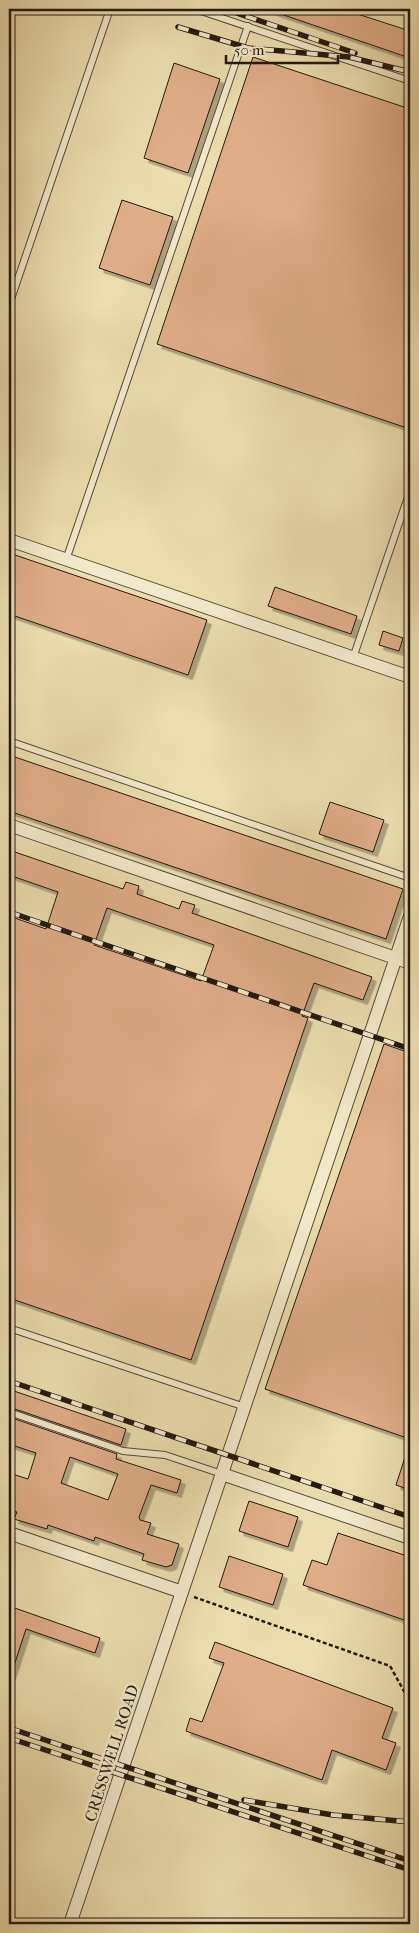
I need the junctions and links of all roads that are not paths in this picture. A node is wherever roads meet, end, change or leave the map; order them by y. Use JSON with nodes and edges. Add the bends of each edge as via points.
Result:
{"nodes":[{"id":1,"x":110,"y":9,"type":"edge"},
{"id":2,"x":195,"y":9,"type":"edge"},
{"id":3,"x":248,"y":26,"type":"junction"},
{"id":4,"x":410,"y":81,"type":"edge"},
{"id":5,"x":9,"y":305,"type":"edge"},
{"id":6,"x":410,"y":492,"type":"edge"},
{"id":7,"x":9,"y":540,"type":"edge"},
{"id":8,"x":66,"y":560,"type":"junction"},
{"id":9,"x":353,"y":658,"type":"junction"},
{"id":10,"x":410,"y":677,"type":"edge"},
{"id":11,"x":9,"y":741,"type":"edge"},
{"id":12,"x":9,"y":825,"type":"edge"},
{"id":13,"x":410,"y":878,"type":"edge"},
{"id":14,"x":410,"y":916,"type":"edge"},
{"id":15,"x":396,"y":958,"type":"junction"},
{"id":16,"x":410,"y":963,"type":"edge"},
{"id":17,"x":9,"y":1328,"type":"edge"},
{"id":18,"x":245,"y":1407,"type":"junction"},
{"id":19,"x":9,"y":1412,"type":"edge"},
{"id":20,"x":222,"y":1474,"type":"junction"},
{"id":21,"x":9,"y":1533,"type":"edge"},
{"id":22,"x":410,"y":1538,"type":"edge"},
{"id":23,"x":182,"y":1592,"type":"junction"},
{"id":24,"x":70,"y":1924,"type":"edge"}],
"edges":[{"from":1,"to":5,"type":"lane"},
{"from":2,"to":3,"type":"lane"},
{"from":3,"to":4,"type":"lane"},
{"from":3,"to":8,"type":"lane"},
{"from":6,"to":9,"type":"lane"},
{"from":7,"to":8,"type":"street"},
{"from":8,"to":9,"type":"street"},
{"from":9,"to":10,"type":"street"},
{"from":11,"to":13,"type":"lane"},
{"from":12,"to":15,"type":"street"},
{"from":14,"to":15,"type":"street","name":"CRESSWELL ROAD"},
{"from":15,"to":16,"type":"street"},
{"from":15,"to":18,"type":"street","name":"CRESSWELL ROAD"},
{"from":17,"to":18,"type":"lane"},
{"from":18,"to":20,"type":"street","name":"CRESSWELL ROAD"},
{"from":19,"to":20,"type":"lane","via":[[123,1450],[165,1455]]},
{"from":20,"to":22,"type":"street"},
{"from":20,"to":23,"type":"street","name":"CRESSWELL ROAD"},
{"from":21,"to":23,"type":"street"},
{"from":23,"to":24,"type":"street","name":"CRESSWELL ROAD"}]}
